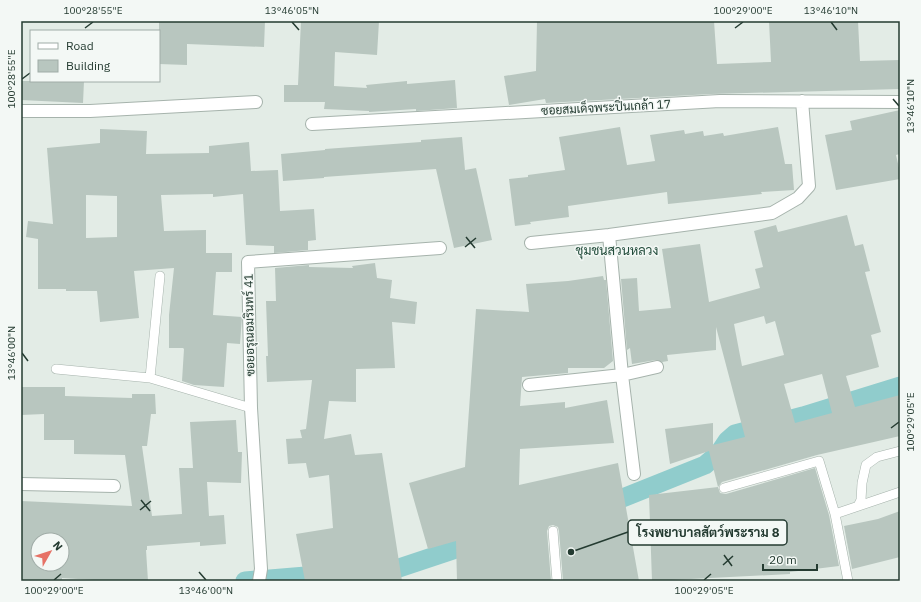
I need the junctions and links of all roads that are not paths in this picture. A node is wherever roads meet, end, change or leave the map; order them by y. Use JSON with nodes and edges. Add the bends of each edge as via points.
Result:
{"nodes":[{"id":1,"x":802,"y":101,"type":"junction"},
{"id":2,"x":256,"y":102,"type":"dead end"},
{"id":3,"x":900,"y":102,"type":"edge"},
{"id":4,"x":21,"y":111,"type":"edge"},
{"id":5,"x":312,"y":124,"type":"dead end"},
{"id":6,"x":608,"y":235,"type":"junction"},
{"id":7,"x":531,"y":242,"type":"dead end"},
{"id":8,"x":440,"y":248,"type":"dead end"},
{"id":9,"x":160,"y":276,"type":"dead end"},
{"id":10,"x":657,"y":368,"type":"dead end"},
{"id":11,"x":56,"y":369,"type":"dead end"},
{"id":12,"x":622,"y":375,"type":"junction"},
{"id":13,"x":150,"y":378,"type":"junction"},
{"id":14,"x":529,"y":385,"type":"dead end"},
{"id":15,"x":251,"y":408,"type":"junction"},
{"id":16,"x":900,"y":451,"type":"edge"},
{"id":17,"x":634,"y":474,"type":"dead end"},
{"id":18,"x":21,"y":484,"type":"edge"},
{"id":19,"x":114,"y":486,"type":"dead end"},
{"id":20,"x":724,"y":488,"type":"dead end"},
{"id":21,"x":900,"y":492,"type":"edge"},
{"id":22,"x":858,"y":506,"type":"junction"},
{"id":23,"x":835,"y":514,"type":"junction"},
{"id":24,"x":553,"y":531,"type":"dead end"},
{"id":25,"x":259,"y":578,"type":"edge"},
{"id":26,"x":557,"y":581,"type":"edge"},
{"id":27,"x":848,"y":581,"type":"edge"}],
"edges":[{"from":1,"to":3,"type":"street","name":"ซอยสมเด็จพระปิ่นเกล้า 17"},
{"from":1,"to":5,"type":"street","name":"ซอยสมเด็จพระปิ่นเกล้า 17","via":[[720,101]]},
{"from":1,"to":6,"type":"street","via":[[809,186],[798,198],[772,213]]},
{"from":2,"to":4,"type":"street","via":[[90,111]]},
{"from":6,"to":7,"type":"street"},
{"from":6,"to":12,"type":"street"},
{"from":8,"to":15,"type":"street","name":"ซอยอรุณอมรินทร์ 41","via":[[248,262]]},
{"from":9,"to":13,"type":"lane"},
{"from":10,"to":12,"type":"street"},
{"from":11,"to":13,"type":"lane"},
{"from":12,"to":14,"type":"street"},
{"from":12,"to":17,"type":"street"},
{"from":13,"to":15,"type":"lane"},
{"from":15,"to":25,"type":"street","name":"ซอยอรุณอมรินทร์ 41","via":[[261,561]]},
{"from":16,"to":22,"type":"lane","via":[[877,457],[866,465]]},
{"from":18,"to":19,"type":"street"},
{"from":20,"to":23,"type":"lane","via":[[819,461]]},
{"from":21,"to":22,"type":"lane"},
{"from":22,"to":23,"type":"lane"},
{"from":23,"to":27,"type":"lane"},
{"from":24,"to":26,"type":"lane"}]}
